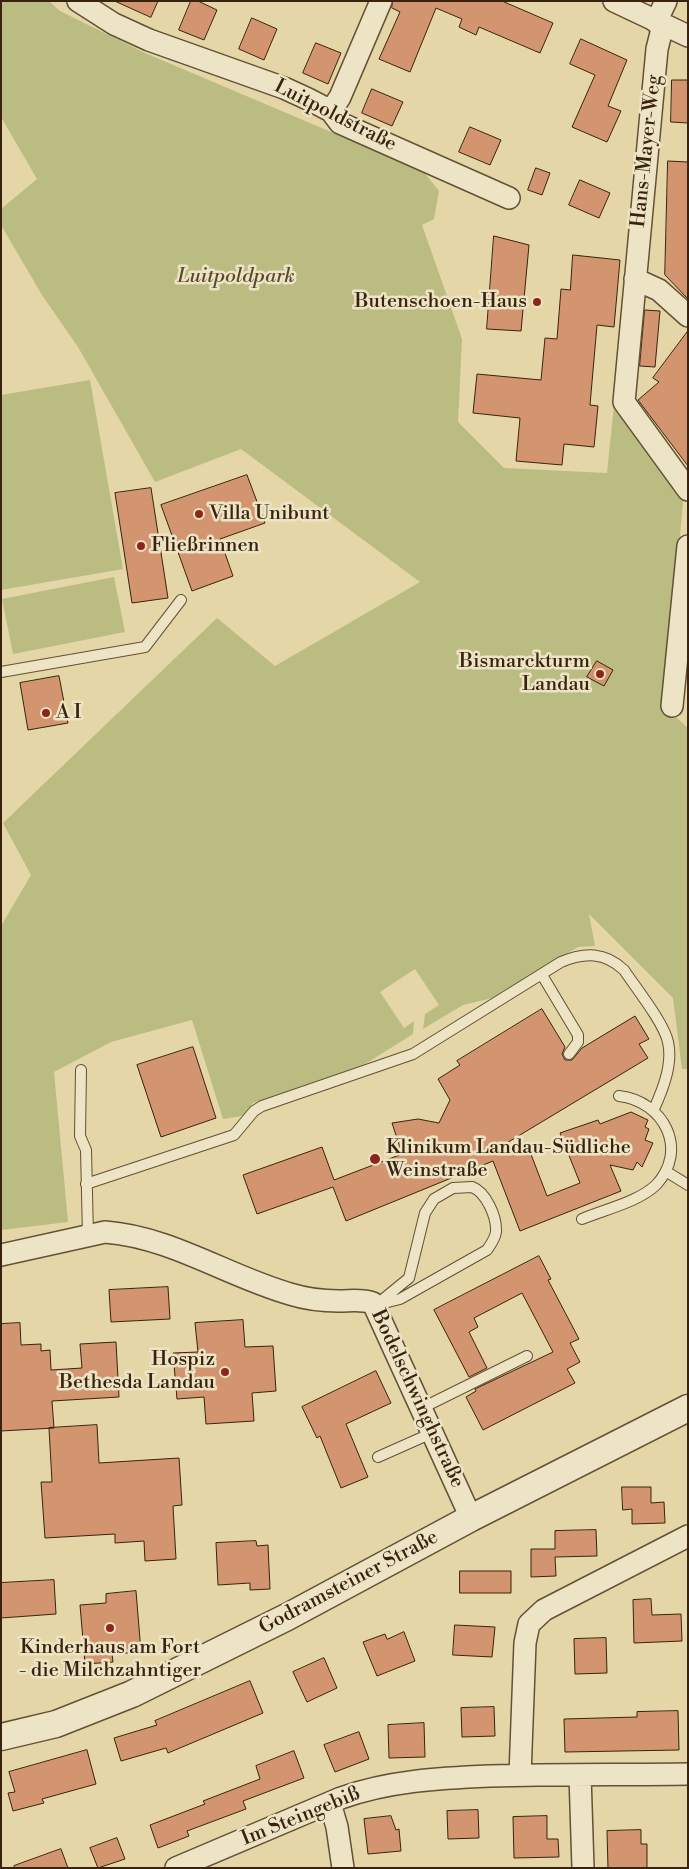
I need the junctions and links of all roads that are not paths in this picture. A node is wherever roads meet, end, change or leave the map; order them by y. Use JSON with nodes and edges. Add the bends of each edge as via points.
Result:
{"nodes":[{"id":1,"x":78,"y":1,"type":"edge"},
{"id":2,"x":381,"y":1,"type":"edge"},
{"id":3,"x":614,"y":1,"type":"edge"},
{"id":4,"x":666,"y":1,"type":"edge"},
{"id":5,"x":660,"y":23,"type":"junction"},
{"id":6,"x":688,"y":36,"type":"edge"},
{"id":7,"x":331,"y":111,"type":"junction"},
{"id":8,"x":509,"y":198,"type":"dead end"},
{"id":9,"x":635,"y":279,"type":"junction"},
{"id":10,"x":688,"y":316,"type":"edge"},
{"id":11,"x":688,"y":490,"type":"edge"},
{"id":12,"x":688,"y":546,"type":"edge"},
{"id":13,"x":181,"y":600,"type":"dead end"},
{"id":14,"x":1,"y":672,"type":"edge"},
{"id":15,"x":672,"y":706,"type":"dead end"},
{"id":16,"x":542,"y":975,"type":"junction"},
{"id":17,"x":570,"y":1054,"type":"dead end"},
{"id":18,"x":81,"y":1070,"type":"dead end"},
{"id":19,"x":619,"y":1096,"type":"dead end"},
{"id":20,"x":654,"y":1109,"type":"junction"},
{"id":21,"x":666,"y":1172,"type":"junction"},
{"id":22,"x":86,"y":1184,"type":"junction"},
{"id":23,"x":688,"y":1185,"type":"edge"},
{"id":24,"x":582,"y":1219,"type":"dead end"},
{"id":25,"x":96,"y":1234,"type":"junction"},
{"id":26,"x":1,"y":1255,"type":"edge"},
{"id":27,"x":412,"y":1272,"type":"junction"},
{"id":28,"x":429,"y":1283,"type":"junction"},
{"id":29,"x":376,"y":1305,"type":"junction"},
{"id":30,"x":527,"y":1356,"type":"dead end"},
{"id":31,"x":422,"y":1408,"type":"junction"},
{"id":32,"x":688,"y":1408,"type":"edge"},
{"id":33,"x":432,"y":1433,"type":"junction"},
{"id":34,"x":378,"y":1457,"type":"dead end"},
{"id":35,"x":471,"y":1518,"type":"junction"},
{"id":36,"x":688,"y":1536,"type":"edge"},
{"id":37,"x":1,"y":1737,"type":"edge"},
{"id":38,"x":688,"y":1774,"type":"edge"},
{"id":39,"x":520,"y":1775,"type":"junction"},
{"id":40,"x":580,"y":1775,"type":"junction"},
{"id":41,"x":330,"y":1803,"type":"junction"},
{"id":42,"x":176,"y":1868,"type":"edge"},
{"id":43,"x":343,"y":1868,"type":"edge"},
{"id":44,"x":583,"y":1868,"type":"edge"}],
"edges":[{"from":1,"to":7,"type":"street","name":"Luitpoldstraße","via":[[114,24],[149,40],[284,88]]},
{"from":2,"to":7,"type":"street","via":[[340,98]]},
{"from":3,"to":5,"type":"street"},
{"from":4,"to":5,"type":"street","name":"Hans-Mayer-Weg"},
{"from":5,"to":6,"type":"street"},
{"from":5,"to":9,"type":"street","name":"Hans-Mayer-Weg"},
{"from":7,"to":8,"type":"street","name":"Luitpoldstraße","via":[[340,123]]},
{"from":9,"to":10,"type":"street","via":[[659,290]]},
{"from":9,"to":11,"type":"street","name":"Hans-Mayer-Weg","via":[[624,402]]},
{"from":12,"to":15,"type":"street"},
{"from":13,"to":14,"type":"lane","via":[[145,647]]},
{"from":16,"to":17,"type":"lane","via":[[578,1035],[578,1042]]},
{"from":16,"to":20,"type":"lane","via":[[561,962],[589,954],[616,962],[624,970],[668,1042],[664,1083]]},
{"from":16,"to":22,"type":"lane","via":[[413,1054],[262,1106],[234,1135]]},
{"from":18,"to":22,"type":"lane","via":[[80,1136],[86,1150]]},
{"from":19,"to":20,"type":"lane"},
{"from":20,"to":21,"type":"lane","via":[[666,1122],[671,1137],[671,1159]]},
{"from":21,"to":23,"type":"lane"},
{"from":21,"to":24,"type":"lane","via":[[651,1189]]},
{"from":22,"to":25,"type":"lane"},
{"from":25,"to":26,"type":"street","name":"Bodelschwinghstraße"},
{"from":25,"to":29,"type":"street","name":"Bodelschwinghstraße","via":[[132,1235],[166,1245],[290,1294],[323,1300],[364,1300]]},
{"from":27,"to":28,"type":"lane","via":[[416,1279]]},
{"from":27,"to":28,"type":"lane","via":[[425,1213],[434,1198],[453,1188],[477,1189],[494,1218],[496,1233],[492,1242],[486,1250]]},
{"from":27,"to":29,"type":"lane","via":[[404,1284]]},
{"from":28,"to":29,"type":"lane","via":[[400,1299]]},
{"from":29,"to":31,"type":"street","name":"Bodelschwinghstraße"},
{"from":30,"to":31,"type":"lane"},
{"from":31,"to":33,"type":"street","name":"Bodelschwinghstraße"},
{"from":32,"to":35,"type":"street","name":"Godramsteiner Straße"},
{"from":33,"to":34,"type":"lane"},
{"from":33,"to":35,"type":"street","name":"Bodelschwinghstraße"},
{"from":35,"to":37,"type":"street","name":"Godramsteiner Straße","via":[[287,1617],[132,1694],[56,1724]]},
{"from":36,"to":39,"type":"street","via":[[544,1610],[529,1624],[525,1643]]},
{"from":38,"to":40,"type":"street","name":"Im Steingebiß"},
{"from":39,"to":40,"type":"street","name":"Im Steingebiß"},
{"from":39,"to":41,"type":"street","name":"Im Steingebiß","via":[[449,1778],[394,1785],[359,1792]]},
{"from":40,"to":44,"type":"street"},
{"from":41,"to":42,"type":"street","name":"Im Steingebiß"},
{"from":41,"to":43,"type":"street"}]}
